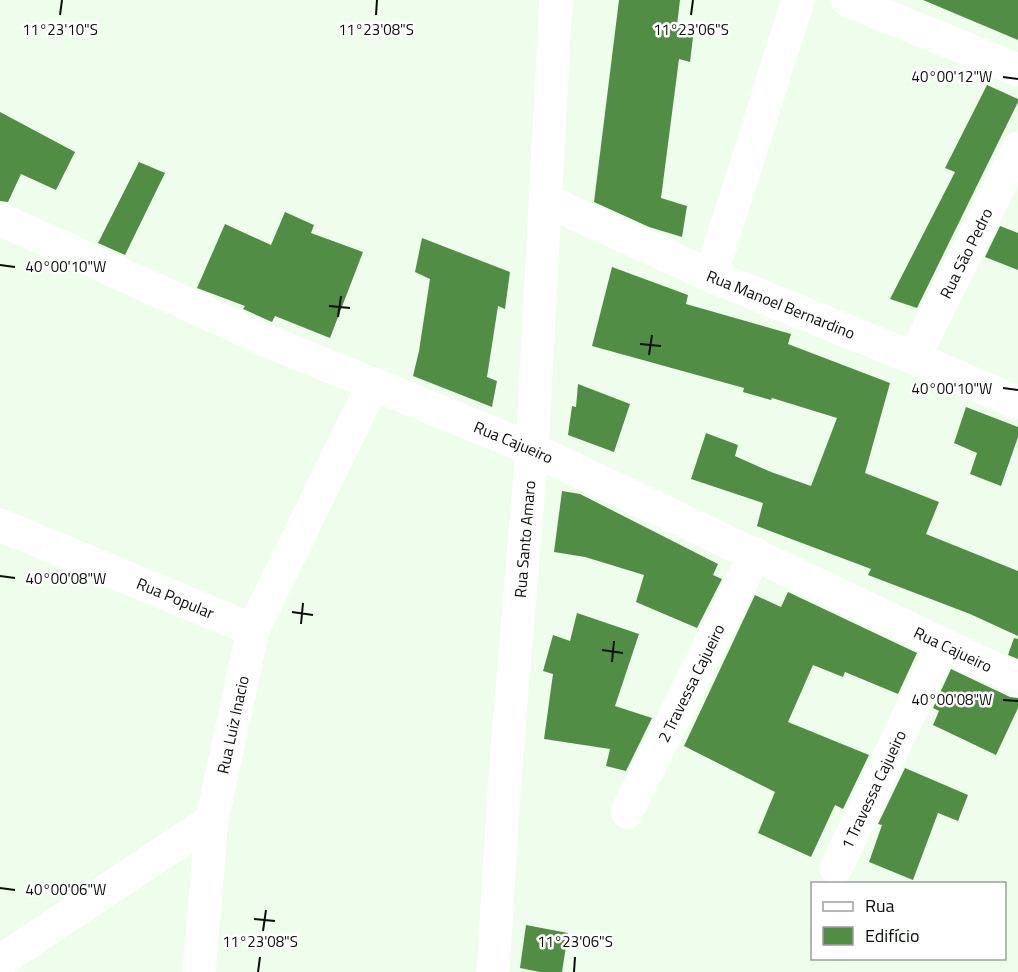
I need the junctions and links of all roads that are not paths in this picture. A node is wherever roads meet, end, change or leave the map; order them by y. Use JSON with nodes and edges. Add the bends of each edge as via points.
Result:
{"nodes":[{"id":1,"x":556,"y":0,"type":"edge"},
{"id":2,"x":798,"y":0,"type":"edge"},
{"id":3,"x":847,"y":0,"type":"edge"},
{"id":4,"x":1018,"y":70,"type":"edge"},
{"id":5,"x":1018,"y":148,"type":"edge"},
{"id":6,"x":545,"y":200,"type":"junction"},
{"id":7,"x":0,"y":219,"type":"edge"},
{"id":8,"x":711,"y":276,"type":"junction"},
{"id":9,"x":914,"y":358,"type":"junction"},
{"id":10,"x":373,"y":384,"type":"junction"},
{"id":11,"x":1018,"y":403,"type":"edge"},
{"id":12,"x":532,"y":449,"type":"junction"},
{"id":13,"x":0,"y":525,"type":"edge"},
{"id":14,"x":755,"y":554,"type":"junction"},
{"id":15,"x":253,"y":630,"type":"junction"},
{"id":16,"x":942,"y":645,"type":"junction"},
{"id":17,"x":1018,"y":680,"type":"edge"},
{"id":18,"x":627,"y":812,"type":"dead end"},
{"id":19,"x":212,"y":820,"type":"junction"},
{"id":20,"x":836,"y":868,"type":"dead end"},
{"id":21,"x":0,"y":961,"type":"edge"},
{"id":22,"x":200,"y":972,"type":"edge"},
{"id":23,"x":493,"y":972,"type":"edge"}],
"edges":[{"from":1,"to":6,"type":"street","name":"Rua Santo Amaro"},
{"from":2,"to":8,"type":"street"},
{"from":3,"to":4,"type":"street"},
{"from":5,"to":9,"type":"street","name":"Rua São Pedro"},
{"from":6,"to":8,"type":"street","name":"Rua Manoel Bernardino"},
{"from":6,"to":12,"type":"street","name":"Rua Santo Amaro"},
{"from":7,"to":10,"type":"street","name":"Rua Cajueiro"},
{"from":8,"to":9,"type":"street","name":"Rua Manoel Bernardino"},
{"from":9,"to":11,"type":"street","name":"Rua Manoel Bernardino"},
{"from":10,"to":12,"type":"street","name":"Rua Cajueiro"},
{"from":10,"to":15,"type":"street","name":"Rua Luiz Inacio"},
{"from":12,"to":14,"type":"street","name":"Rua Cajueiro"},
{"from":12,"to":23,"type":"street","name":"Rua Santo Amaro"},
{"from":13,"to":15,"type":"street","name":"Rua Popular"},
{"from":14,"to":16,"type":"street","name":"Rua Cajueiro"},
{"from":14,"to":18,"type":"street","name":"2 Travessa Cajueiro"},
{"from":15,"to":19,"type":"street","name":"Rua Luiz Inacio"},
{"from":16,"to":17,"type":"street","name":"Rua Cajueiro"},
{"from":16,"to":20,"type":"street","name":"1 Travessa Cajueiro"},
{"from":19,"to":21,"type":"street"},
{"from":19,"to":22,"type":"street","name":"Rua Luiz Inacio"}]}
